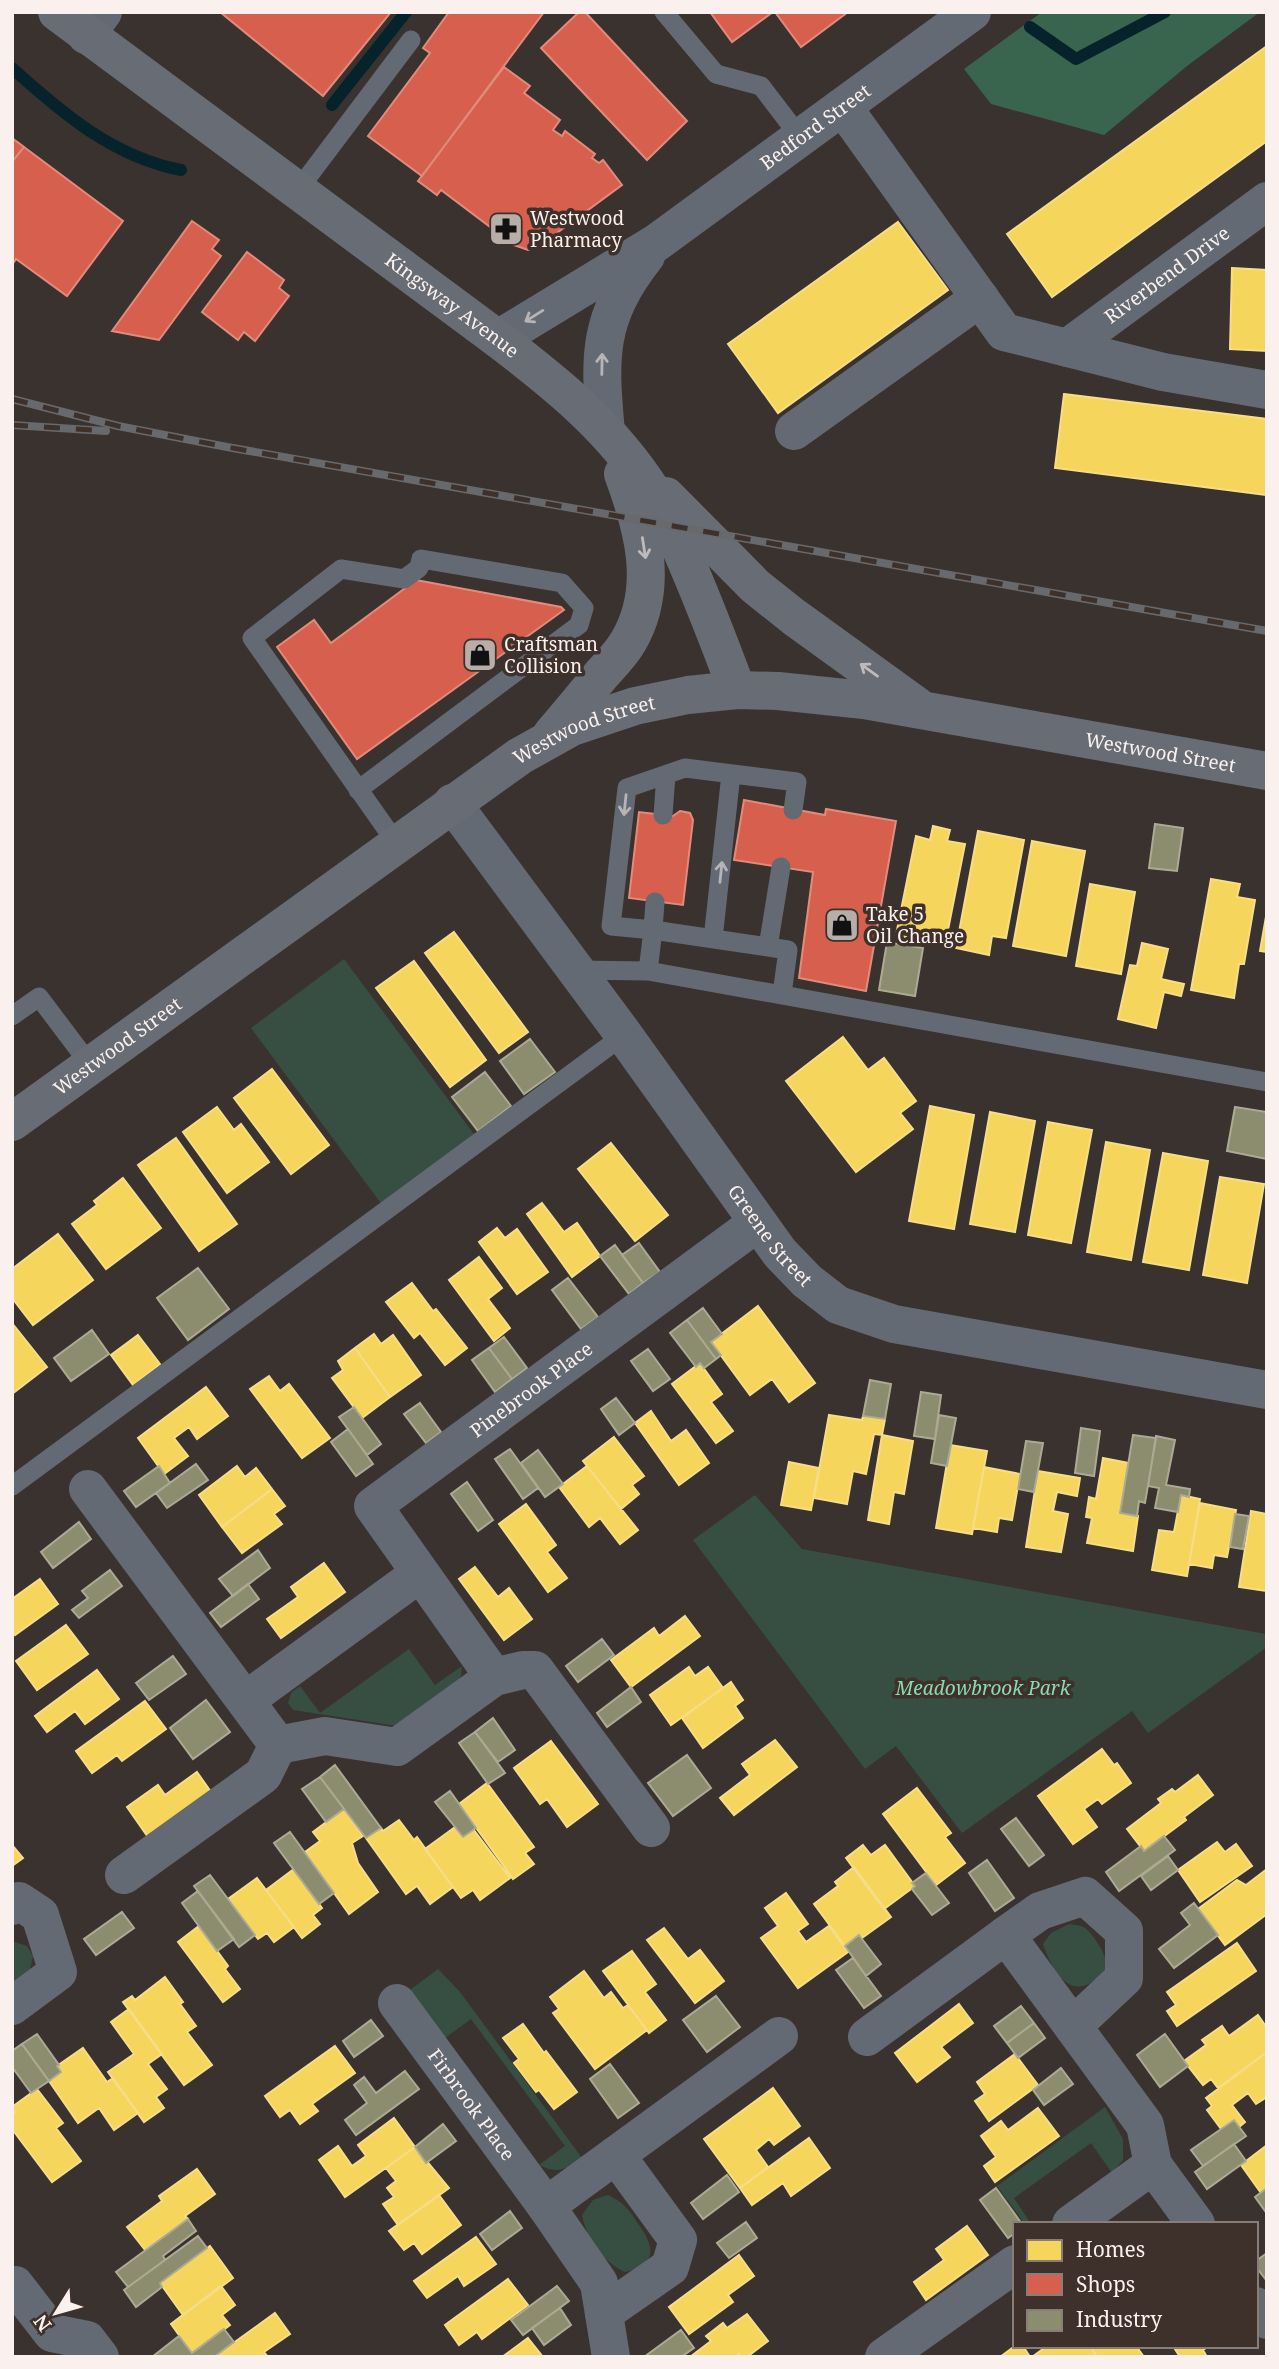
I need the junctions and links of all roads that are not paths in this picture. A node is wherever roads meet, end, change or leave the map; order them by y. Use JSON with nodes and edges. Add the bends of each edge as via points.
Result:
{"nodes":[{"id":1,"x":664,"y":12,"type":"edge"},
{"id":2,"x":972,"y":12,"type":"edge"},
{"id":3,"x":82,"y":20,"type":"edge"},
{"id":4,"x":411,"y":40,"type":"dead end"},
{"id":5,"x":843,"y":107,"type":"junction"},
{"id":6,"x":800,"y":137,"type":"junction"},
{"id":7,"x":298,"y":190,"type":"junction"},
{"id":8,"x":1267,"y":201,"type":"edge"},
{"id":9,"x":656,"y":243,"type":"junction"},
{"id":10,"x":980,"y":298,"type":"junction"},
{"id":11,"x":498,"y":339,"type":"junction"},
{"id":12,"x":1067,"y":348,"type":"junction"},
{"id":13,"x":1267,"y":390,"type":"edge"},
{"id":14,"x":794,"y":431,"type":"dead end"},
{"id":15,"x":607,"y":433,"type":"junction"},
{"id":16,"x":737,"y":690,"type":"junction"},
{"id":17,"x":924,"y":711,"type":"junction"},
{"id":18,"x":547,"y":740,"type":"junction"},
{"id":19,"x":1267,"y":771,"type":"edge"},
{"id":20,"x":731,"y":774,"type":"junction"},
{"id":21,"x":666,"y":775,"type":"junction"},
{"id":22,"x":358,"y":790,"type":"junction"},
{"id":23,"x":453,"y":803,"type":"junction"},
{"id":24,"x":793,"y":810,"type":"dead end"},
{"id":25,"x":663,"y":815,"type":"dead end"},
{"id":26,"x":397,"y":844,"type":"junction"},
{"id":27,"x":781,"y":867,"type":"dead end"},
{"id":28,"x":655,"y":902,"type":"dead end"},
{"id":29,"x":653,"y":930,"type":"junction"},
{"id":30,"x":713,"y":939,"type":"junction"},
{"id":31,"x":768,"y":947,"type":"junction"},
{"id":32,"x":575,"y":970,"type":"junction"},
{"id":33,"x":648,"y":971,"type":"junction"},
{"id":34,"x":782,"y":994,"type":"junction"},
{"id":35,"x":12,"y":1016,"type":"edge"},
{"id":36,"x":624,"y":1035,"type":"junction"},
{"id":37,"x":91,"y":1066,"type":"junction"},
{"id":38,"x":1267,"y":1082,"type":"edge"},
{"id":39,"x":12,"y":1122,"type":"edge"},
{"id":40,"x":757,"y":1223,"type":"junction"},
{"id":41,"x":1267,"y":1390,"type":"edge"},
{"id":42,"x":12,"y":1486,"type":"edge"},
{"id":43,"x":88,"y":1489,"type":"dead end"},
{"id":44,"x":419,"y":1574,"type":"junction"},
{"id":45,"x":494,"y":1677,"type":"junction"},
{"id":46,"x":246,"y":1700,"type":"junction"},
{"id":47,"x":278,"y":1745,"type":"junction"},
{"id":48,"x":651,"y":1828,"type":"dead end"},
{"id":49,"x":124,"y":1875,"type":"dead end"},
{"id":50,"x":12,"y":1906,"type":"edge"},
{"id":51,"x":1006,"y":1935,"type":"junction"},
{"id":52,"x":397,"y":2003,"type":"dead end"},
{"id":53,"x":12,"y":2006,"type":"edge"},
{"id":54,"x":1073,"y":2026,"type":"junction"},
{"id":55,"x":779,"y":2036,"type":"dead end"},
{"id":56,"x":867,"y":2037,"type":"dead end"},
{"id":57,"x":616,"y":2155,"type":"junction"},
{"id":58,"x":1153,"y":2165,"type":"junction"},
{"id":59,"x":546,"y":2206,"type":"junction"},
{"id":60,"x":1074,"y":2222,"type":"edge"},
{"id":61,"x":1195,"y":2222,"type":"edge"},
{"id":62,"x":1013,"y":2264,"type":"edge"},
{"id":63,"x":12,"y":2286,"type":"edge"},
{"id":64,"x":604,"y":2313,"type":"junction"},
{"id":65,"x":47,"y":2345,"type":"edge"},
{"id":66,"x":100,"y":2357,"type":"edge"},
{"id":67,"x":611,"y":2357,"type":"edge"},
{"id":68,"x":884,"y":2357,"type":"edge"}],
"edges":[{"from":1,"to":6,"type":"lane","via":[[716,74],[761,86]]},
{"from":2,"to":5,"type":"street","name":"Bedford Street"},
{"from":3,"to":7,"type":"main road","name":"Kingsway Avenue"},
{"from":4,"to":7,"type":"lane"},
{"from":5,"to":6,"type":"street","name":"Bedford Street"},
{"from":5,"to":10,"type":"street"},
{"from":6,"to":9,"type":"street","name":"Bedford Street"},
{"from":7,"to":11,"type":"main road","name":"Kingsway Avenue"},
{"from":8,"to":12,"type":"street","name":"Riverbend Drive"},
{"from":9,"to":11,"type":"street","name":"Bedford Street","one_way":true},
{"from":15,"to":9,"type":"street","name":"Bedford Street","one_way":true,"via":[[602,387],[608,323],[619,294]]},
{"from":10,"to":12,"type":"street","via":[[1004,332]]},
{"from":10,"to":14,"type":"street"},
{"from":11,"to":15,"type":"main road","name":"Kingsway Avenue","via":[[556,383]]},
{"from":12,"to":13,"type":"street","via":[[1163,373]]},
{"from":15,"to":16,"type":"main road","name":"Kingsway Avenue","via":[[647,483],[666,516]]},
{"from":17,"to":15,"type":"main road","one_way":true,"via":[[755,586]]},
{"from":15,"to":18,"type":"main road","one_way":true,"via":[[638,513],[646,555],[643,600],[628,642]]},
{"from":16,"to":17,"type":"main road","name":"Westwood Street","via":[[821,694]]},
{"from":16,"to":18,"type":"main road","name":"Westwood Street","via":[[635,706]]},
{"from":17,"to":19,"type":"main road","name":"Westwood Street"},
{"from":18,"to":23,"type":"main road","name":"Westwood Street"},
{"from":20,"to":21,"type":"lane","via":[[685,768]]},
{"from":20,"to":24,"type":"lane","via":[[797,782]]},
{"from":30,"to":20,"type":"lane","one_way":true},
{"from":21,"to":25,"type":"lane"},
{"from":21,"to":29,"type":"lane","one_way":true,"via":[[627,788],[611,926]]},
{"from":22,"to":22,"type":"lane","via":[[251,638],[341,569],[404,579],[419,568],[421,559],[562,583],[584,608],[579,625]]},
{"from":22,"to":26,"type":"lane"},
{"from":23,"to":26,"type":"main road","name":"Westwood Street"},
{"from":23,"to":32,"type":"street","name":"Greene Street"},
{"from":26,"to":37,"type":"main road","name":"Westwood Street"},
{"from":27,"to":31,"type":"lane"},
{"from":28,"to":29,"type":"lane"},
{"from":29,"to":30,"type":"lane"},
{"from":29,"to":33,"type":"lane"},
{"from":30,"to":31,"type":"lane"},
{"from":31,"to":34,"type":"lane","via":[[788,950]]},
{"from":32,"to":33,"type":"lane"},
{"from":32,"to":36,"type":"street","name":"Greene Street"},
{"from":33,"to":34,"type":"lane"},
{"from":34,"to":38,"type":"lane"},
{"from":35,"to":37,"type":"lane","via":[[39,997]]},
{"from":36,"to":40,"type":"street","name":"Greene Street"},
{"from":36,"to":42,"type":"lane"},
{"from":37,"to":39,"type":"main road","name":"Westwood Street"},
{"from":40,"to":41,"type":"street","name":"Greene Street","via":[[807,1282],[838,1305],[866,1316]]},
{"from":40,"to":44,"type":"street","name":"Pinebrook Place","via":[[373,1506]]},
{"from":43,"to":46,"type":"street"},
{"from":44,"to":45,"type":"street","name":"Pinebrook Place"},
{"from":44,"to":46,"type":"street"},
{"from":45,"to":47,"type":"street","via":[[397,1746],[325,1736]]},
{"from":45,"to":48,"type":"street","via":[[535,1670]]},
{"from":46,"to":47,"type":"street"},
{"from":47,"to":49,"type":"street","via":[[263,1775]]},
{"from":50,"to":53,"type":"street","via":[[19,1901],[40,1915],[58,1972]]},
{"from":51,"to":54,"type":"street"},
{"from":51,"to":54,"type":"street","via":[[1041,1911],[1085,1896],[1124,1931],[1124,1978]]},
{"from":51,"to":56,"type":"street"},
{"from":52,"to":59,"type":"street","name":"Firbrook Place"},
{"from":54,"to":58,"type":"street","via":[[1144,2125]]},
{"from":55,"to":57,"type":"street"},
{"from":57,"to":59,"type":"street"},
{"from":57,"to":64,"type":"street","via":[[678,2240],[670,2267]]},
{"from":58,"to":60,"type":"street"},
{"from":58,"to":61,"type":"street"},
{"from":59,"to":64,"type":"street","name":"Firbrook Place","via":[[599,2283]]},
{"from":62,"to":68,"type":"street"},
{"from":63,"to":65,"type":"street"},
{"from":64,"to":67,"type":"street","name":"Firbrook Place"},
{"from":65,"to":66,"type":"street","via":[[87,2340]]}]}
